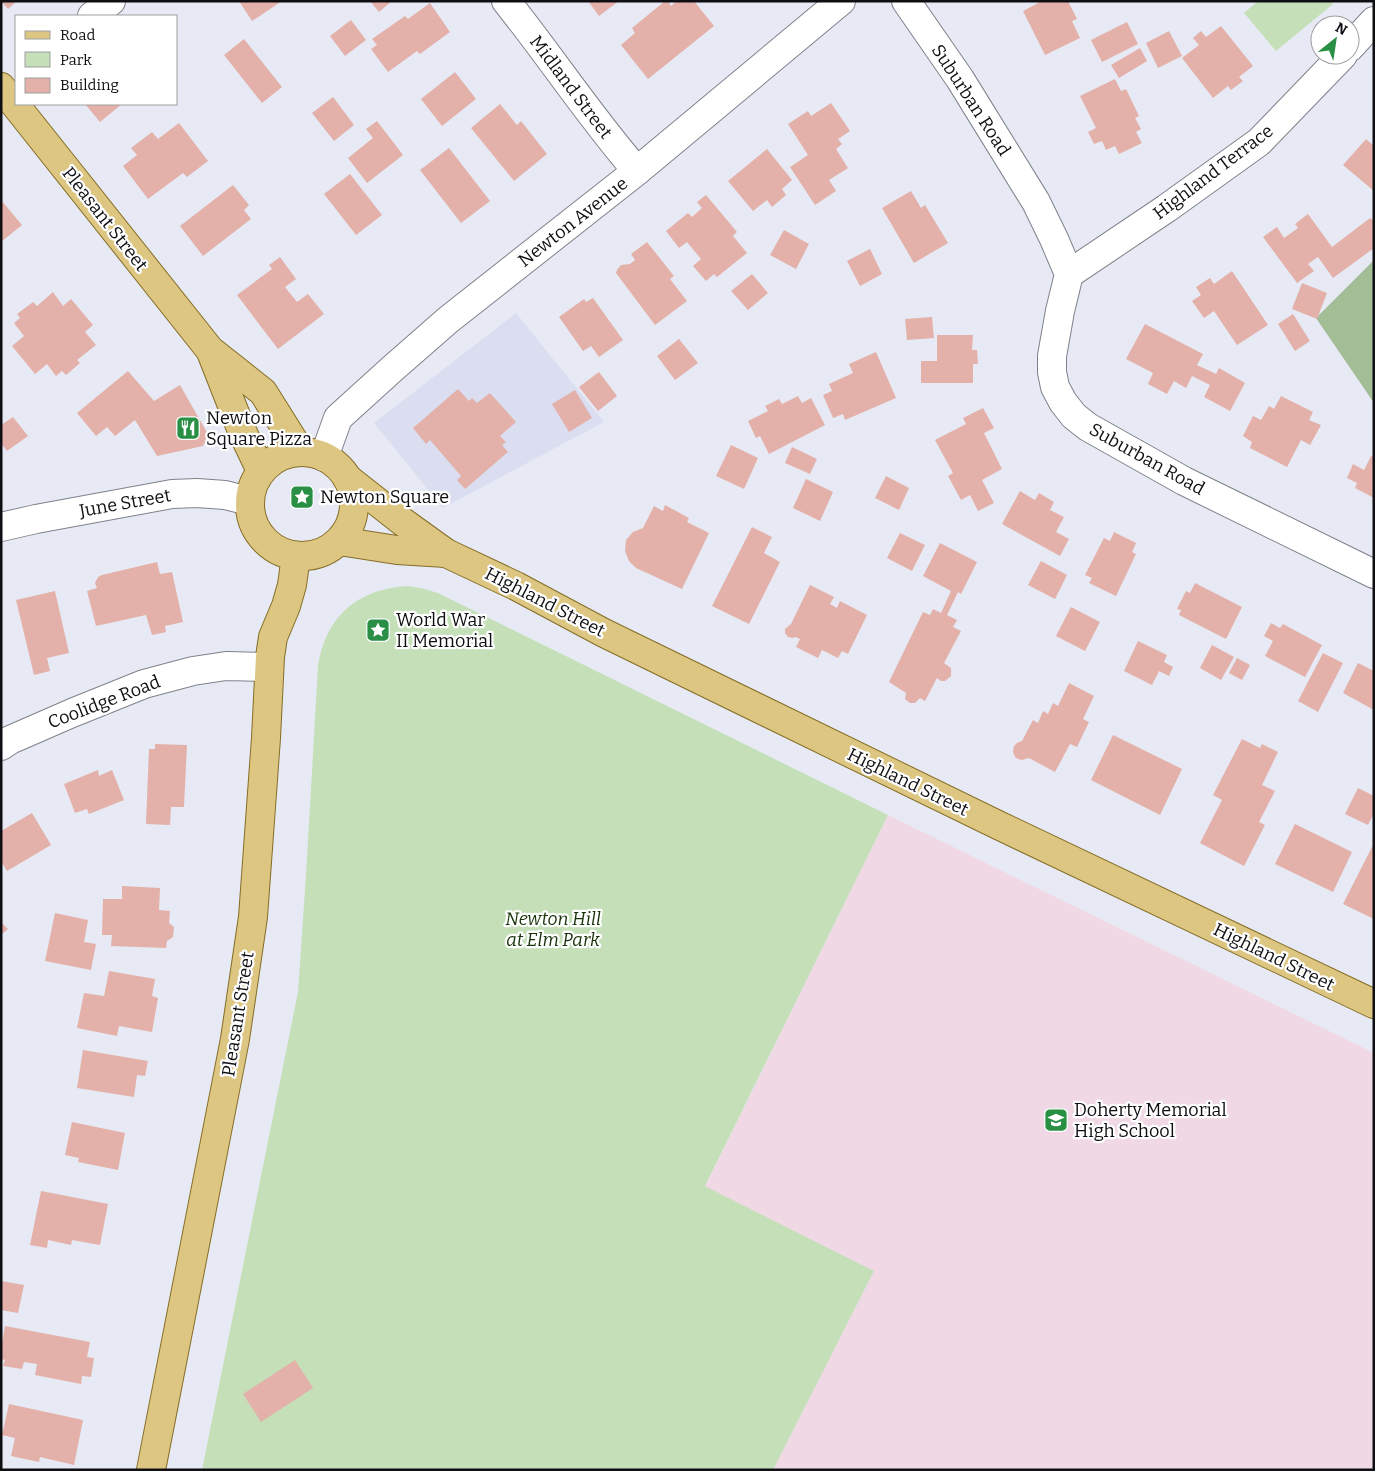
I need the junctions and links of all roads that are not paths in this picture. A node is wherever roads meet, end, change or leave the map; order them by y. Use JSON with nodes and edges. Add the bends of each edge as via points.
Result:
{"nodes":[{"id":1,"x":111,"y":1,"type":"edge"},
{"id":2,"x":506,"y":1,"type":"edge"},
{"id":3,"x":841,"y":1,"type":"edge"},
{"id":4,"x":906,"y":1,"type":"edge"},
{"id":5,"x":93,"y":15,"type":"edge"},
{"id":6,"x":1374,"y":21,"type":"edge"},
{"id":7,"x":1360,"y":36,"type":"edge"},
{"id":8,"x":1333,"y":65,"type":"edge"},
{"id":9,"x":7,"y":84,"type":"edge"},
{"id":10,"x":15,"y":94,"type":"edge"},
{"id":11,"x":23,"y":105,"type":"edge"},
{"id":12,"x":637,"y":171,"type":"junction"},
{"id":13,"x":1069,"y":274,"type":"junction"},
{"id":14,"x":210,"y":350,"type":"junction"},
{"id":15,"x":312,"y":454,"type":"junction"},
{"id":16,"x":261,"y":471,"type":"junction"},
{"id":17,"x":347,"y":478,"type":"junction"},
{"id":18,"x":249,"y":501,"type":"junction"},
{"id":19,"x":1,"y":527,"type":"edge"},
{"id":20,"x":339,"y":541,"type":"junction"},
{"id":21,"x":446,"y":553,"type":"junction"},
{"id":22,"x":296,"y":556,"type":"junction"},
{"id":23,"x":1374,"y":574,"type":"edge"},
{"id":24,"x":269,"y":667,"type":"junction"},
{"id":25,"x":1,"y":746,"type":"edge"},
{"id":26,"x":1374,"y":1004,"type":"edge"},
{"id":27,"x":151,"y":1470,"type":"edge"}],
"edges":[{"from":1,"to":5,"type":"street"},
{"from":2,"to":12,"type":"street","name":"Midland Street","via":[[613,144]]},
{"from":3,"to":12,"type":"street","name":"Newton Avenue"},
{"from":4,"to":13,"type":"street","name":"Suburban Road","via":[[960,79],[1036,202]]},
{"from":6,"to":7,"type":"street"},
{"from":8,"to":13,"type":"street","name":"Highland Terrace","via":[[1259,142]]},
{"from":9,"to":10,"type":"main road","name":"Pleasant Street"},
{"from":11,"to":14,"type":"main road","name":"Pleasant Street"},
{"from":12,"to":15,"type":"street","name":"Newton Avenue","via":[[448,320],[338,418]]},
{"from":13,"to":23,"type":"street","name":"Suburban Road","via":[[1052,356],[1052,372],[1055,387],[1074,416],[1184,481]]},
{"from":14,"to":15,"type":"main road","name":"Pleasant Street","via":[[263,392]]},
{"from":14,"to":16,"type":"main road","name":"Pleasant Street"},
{"from":15,"to":16,"type":"main road","via":[[285,454],[272,460]]},
{"from":15,"to":17,"type":"main road","via":[[337,465]]},
{"from":16,"to":18,"type":"main road"},
{"from":17,"to":20,"type":"main road","via":[[354,500],[351,522]]},
{"from":17,"to":21,"type":"main road","name":"Highland Street"},
{"from":18,"to":19,"type":"street","name":"June Street","via":[[225,495],[172,494]]},
{"from":18,"to":22,"type":"main road","via":[[250,517],[257,532],[281,552]]},
{"from":20,"to":21,"type":"main road","name":"Highland Street"},
{"from":20,"to":22,"type":"main road","via":[[319,553]]},
{"from":21,"to":26,"type":"main road","name":"Highland Street","via":[[971,812]]},
{"from":22,"to":24,"type":"main road","name":"Pleasant Street","via":[[292,585],[273,637]]},
{"from":24,"to":25,"type":"street","name":"Coolidge Road","via":[[226,666],[144,684]]},
{"from":24,"to":27,"type":"main road","name":"Pleasant Street","via":[[253,917],[235,1039]]}]}
